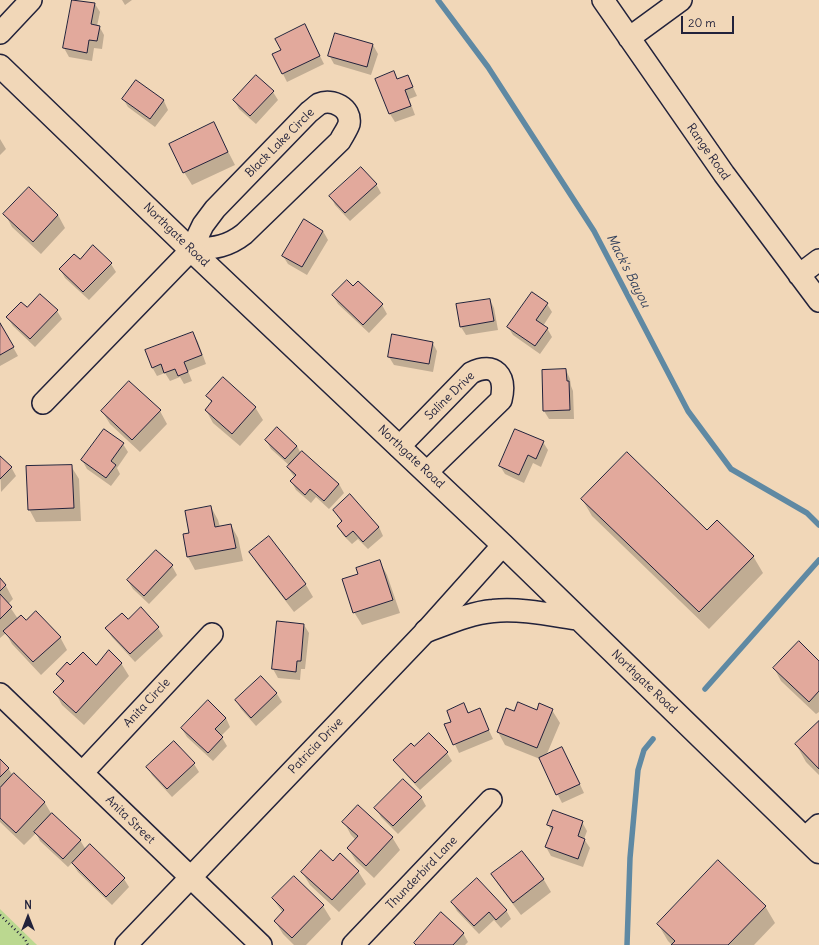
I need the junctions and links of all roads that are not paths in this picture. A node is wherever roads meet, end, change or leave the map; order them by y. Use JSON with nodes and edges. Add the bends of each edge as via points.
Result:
{"nodes":[{"id":1,"x":31,"y":0,"type":"edge"},
{"id":2,"x":603,"y":0,"type":"edge"},
{"id":3,"x":678,"y":1,"type":"edge"},
{"id":4,"x":0,"y":33,"type":"edge"},
{"id":5,"x":629,"y":38,"type":"junction"},
{"id":6,"x":0,"y":66,"type":"edge"},
{"id":7,"x":191,"y":250,"type":"junction"},
{"id":8,"x":819,"y":260,"type":"edge"},
{"id":9,"x":799,"y":275,"type":"junction"},
{"id":10,"x":819,"y":301,"type":"edge"},
{"id":11,"x":43,"y":403,"type":"dead end"},
{"id":12,"x":399,"y":447,"type":"junction"},
{"id":13,"x":427,"y":472,"type":"junction"},
{"id":14,"x":503,"y":545,"type":"junction"},
{"id":15,"x":578,"y":619,"type":"junction"},
{"id":16,"x":426,"y":631,"type":"junction"},
{"id":17,"x":212,"y":634,"type":"dead end"},
{"id":18,"x":0,"y":694,"type":"edge"},
{"id":19,"x":82,"y":773,"type":"junction"},
{"id":20,"x":491,"y":800,"type":"dead end"},
{"id":21,"x":814,"y":838,"type":"edge"},
{"id":22,"x":190,"y":878,"type":"junction"},
{"id":23,"x":126,"y":945,"type":"edge"},
{"id":24,"x":261,"y":945,"type":"edge"},
{"id":25,"x":353,"y":945,"type":"edge"}],
"edges":[{"from":1,"to":4,"type":"street"},
{"from":2,"to":5,"type":"street","name":"Range Road"},
{"from":3,"to":5,"type":"street"},
{"from":5,"to":9,"type":"street","name":"Range Road","via":[[724,174]]},
{"from":6,"to":7,"type":"main road","name":"Northgate Road"},
{"from":7,"to":7,"type":"street","name":"Black Lake Circle","via":[[220,247],[235,242],[340,141],[349,123],[347,112],[340,104],[319,104],[309,112],[215,209],[203,225]]},
{"from":7,"to":11,"type":"street","name":"Black Lake Circle"},
{"from":7,"to":12,"type":"main road","name":"Northgate Road"},
{"from":8,"to":9,"type":"street"},
{"from":9,"to":10,"type":"street","name":"Range Road"},
{"from":12,"to":13,"type":"main road","name":"Northgate Road"},
{"from":12,"to":13,"type":"street","name":"Saline Drive","via":[[471,373],[480,368],[489,368],[498,373],[504,390],[501,400]]},
{"from":13,"to":14,"type":"main road","name":"Northgate Road"},
{"from":14,"to":15,"type":"main road","name":"Northgate Road"},
{"from":14,"to":16,"type":"street","name":"Patricia Drive"},
{"from":15,"to":16,"type":"main road","via":[[528,612],[494,611],[466,616]]},
{"from":15,"to":21,"type":"main road","name":"Northgate Road"},
{"from":16,"to":22,"type":"street","name":"Patricia Drive"},
{"from":17,"to":19,"type":"street","name":"Anita Circle"},
{"from":18,"to":19,"type":"street","name":"Anita Street"},
{"from":19,"to":22,"type":"street","name":"Anita Street"},
{"from":20,"to":25,"type":"street","name":"Thunderbird Lane"},
{"from":22,"to":23,"type":"street","name":"Patricia Drive"},
{"from":22,"to":24,"type":"street","name":"Anita Street"}]}
